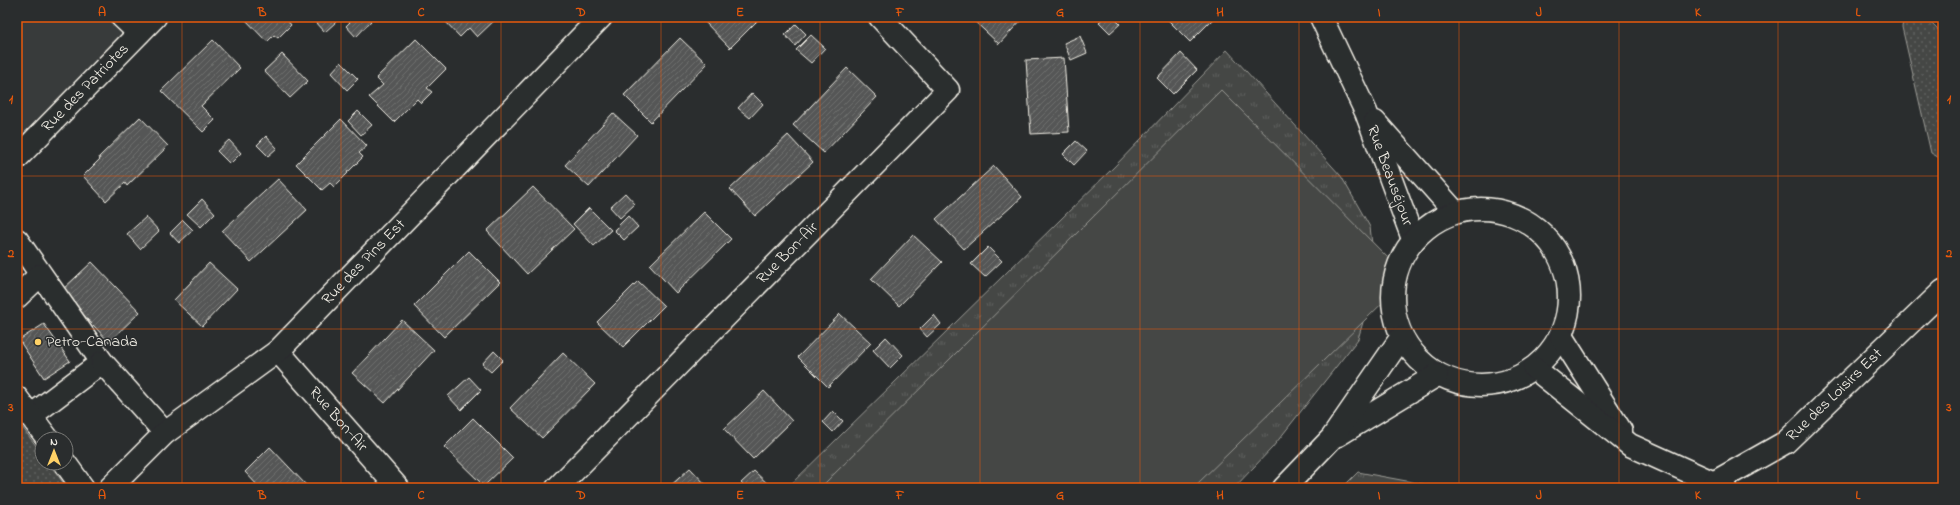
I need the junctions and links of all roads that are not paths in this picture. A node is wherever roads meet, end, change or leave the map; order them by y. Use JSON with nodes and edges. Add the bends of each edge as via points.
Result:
{"nodes":[{"id":1,"x":122,"y":17,"type":"edge"},
{"id":2,"x":154,"y":17,"type":"edge"},
{"id":3,"x":601,"y":17,"type":"edge"},
{"id":4,"x":880,"y":17,"type":"edge"},
{"id":5,"x":1321,"y":17,"type":"edge"},
{"id":6,"x":139,"y":33,"type":"junction"},
{"id":7,"x":1366,"y":112,"type":"junction"},
{"id":8,"x":17,"y":158,"type":"edge"},
{"id":9,"x":1455,"y":212,"type":"junction"},
{"id":10,"x":1413,"y":239,"type":"junction"},
{"id":11,"x":17,"y":240,"type":"edge"},
{"id":12,"x":40,"y":275,"type":"junction"},
{"id":13,"x":1943,"y":291,"type":"edge"},
{"id":14,"x":17,"y":297,"type":"edge"},
{"id":15,"x":1561,"y":336,"type":"junction"},
{"id":16,"x":1401,"y":338,"type":"junction"},
{"id":17,"x":278,"y":351,"type":"junction"},
{"id":18,"x":102,"y":362,"type":"junction"},
{"id":19,"x":1534,"y":368,"type":"junction"},
{"id":20,"x":1437,"y":375,"type":"junction"},
{"id":21,"x":17,"y":384,"type":"edge"},
{"id":22,"x":17,"y":398,"type":"edge"},
{"id":23,"x":32,"y":415,"type":"junction"},
{"id":24,"x":43,"y":431,"type":"edge"},
{"id":25,"x":166,"y":434,"type":"junction"},
{"id":26,"x":1332,"y":438,"type":"junction"},
{"id":27,"x":1630,"y":445,"type":"junction"},
{"id":28,"x":71,"y":471,"type":"edge"},
{"id":29,"x":1720,"y":485,"type":"edge"},
{"id":30,"x":83,"y":488,"type":"edge"},
{"id":31,"x":110,"y":488,"type":"edge"},
{"id":32,"x":398,"y":488,"type":"edge"},
{"id":33,"x":557,"y":488,"type":"edge"},
{"id":34,"x":1284,"y":488,"type":"edge"}],
"edges":[{"from":1,"to":6,"type":"street"},
{"from":2,"to":6,"type":"street","name":"Rue des Patriotes"},
{"from":3,"to":17,"type":"street","name":"Rue des Pins Est"},
{"from":4,"to":33,"type":"street","name":"Rue Bon-Air","via":[[948,90]]},
{"from":5,"to":7,"type":"street","name":"Rue Beauséjour"},
{"from":6,"to":8,"type":"street","name":"Rue des Patriotes"},
{"from":7,"to":9,"type":"street","name":"Rue Beauséjour"},
{"from":7,"to":10,"type":"street","name":"Rue Beauséjour"},
{"from":9,"to":10,"type":"street","via":[[1432,222]]},
{"from":9,"to":15,"type":"street","via":[[1486,209],[1515,216],[1541,232],[1559,254],[1568,281],[1569,308]]},
{"from":10,"to":16,"type":"street","via":[[1394,276],[1391,297],[1394,318]]},
{"from":11,"to":12,"type":"street"},
{"from":12,"to":14,"type":"street"},
{"from":12,"to":18,"type":"street"},
{"from":13,"to":29,"type":"street","name":"Rue des Loisirs Est","via":[[1786,442]]},
{"from":15,"to":19,"type":"street"},
{"from":15,"to":27,"type":"street"},
{"from":16,"to":20,"type":"street"},
{"from":16,"to":26,"type":"street"},
{"from":17,"to":25,"type":"street","name":"Rue des Pins Est"},
{"from":17,"to":32,"type":"street","name":"Rue Bon-Air"},
{"from":18,"to":23,"type":"street"},
{"from":18,"to":25,"type":"street"},
{"from":19,"to":20,"type":"street","via":[[1512,381],[1487,387],[1461,385]]},
{"from":19,"to":27,"type":"street","name":"Rue des Loisirs Est"},
{"from":20,"to":26,"type":"street"},
{"from":21,"to":23,"type":"street"},
{"from":22,"to":23,"type":"street"},
{"from":23,"to":24,"type":"street"},
{"from":25,"to":31,"type":"street","name":"Rue des Pins Est"},
{"from":26,"to":34,"type":"street"},
{"from":27,"to":29,"type":"street","name":"Rue des Loisirs Est"},
{"from":28,"to":30,"type":"street"}]}
